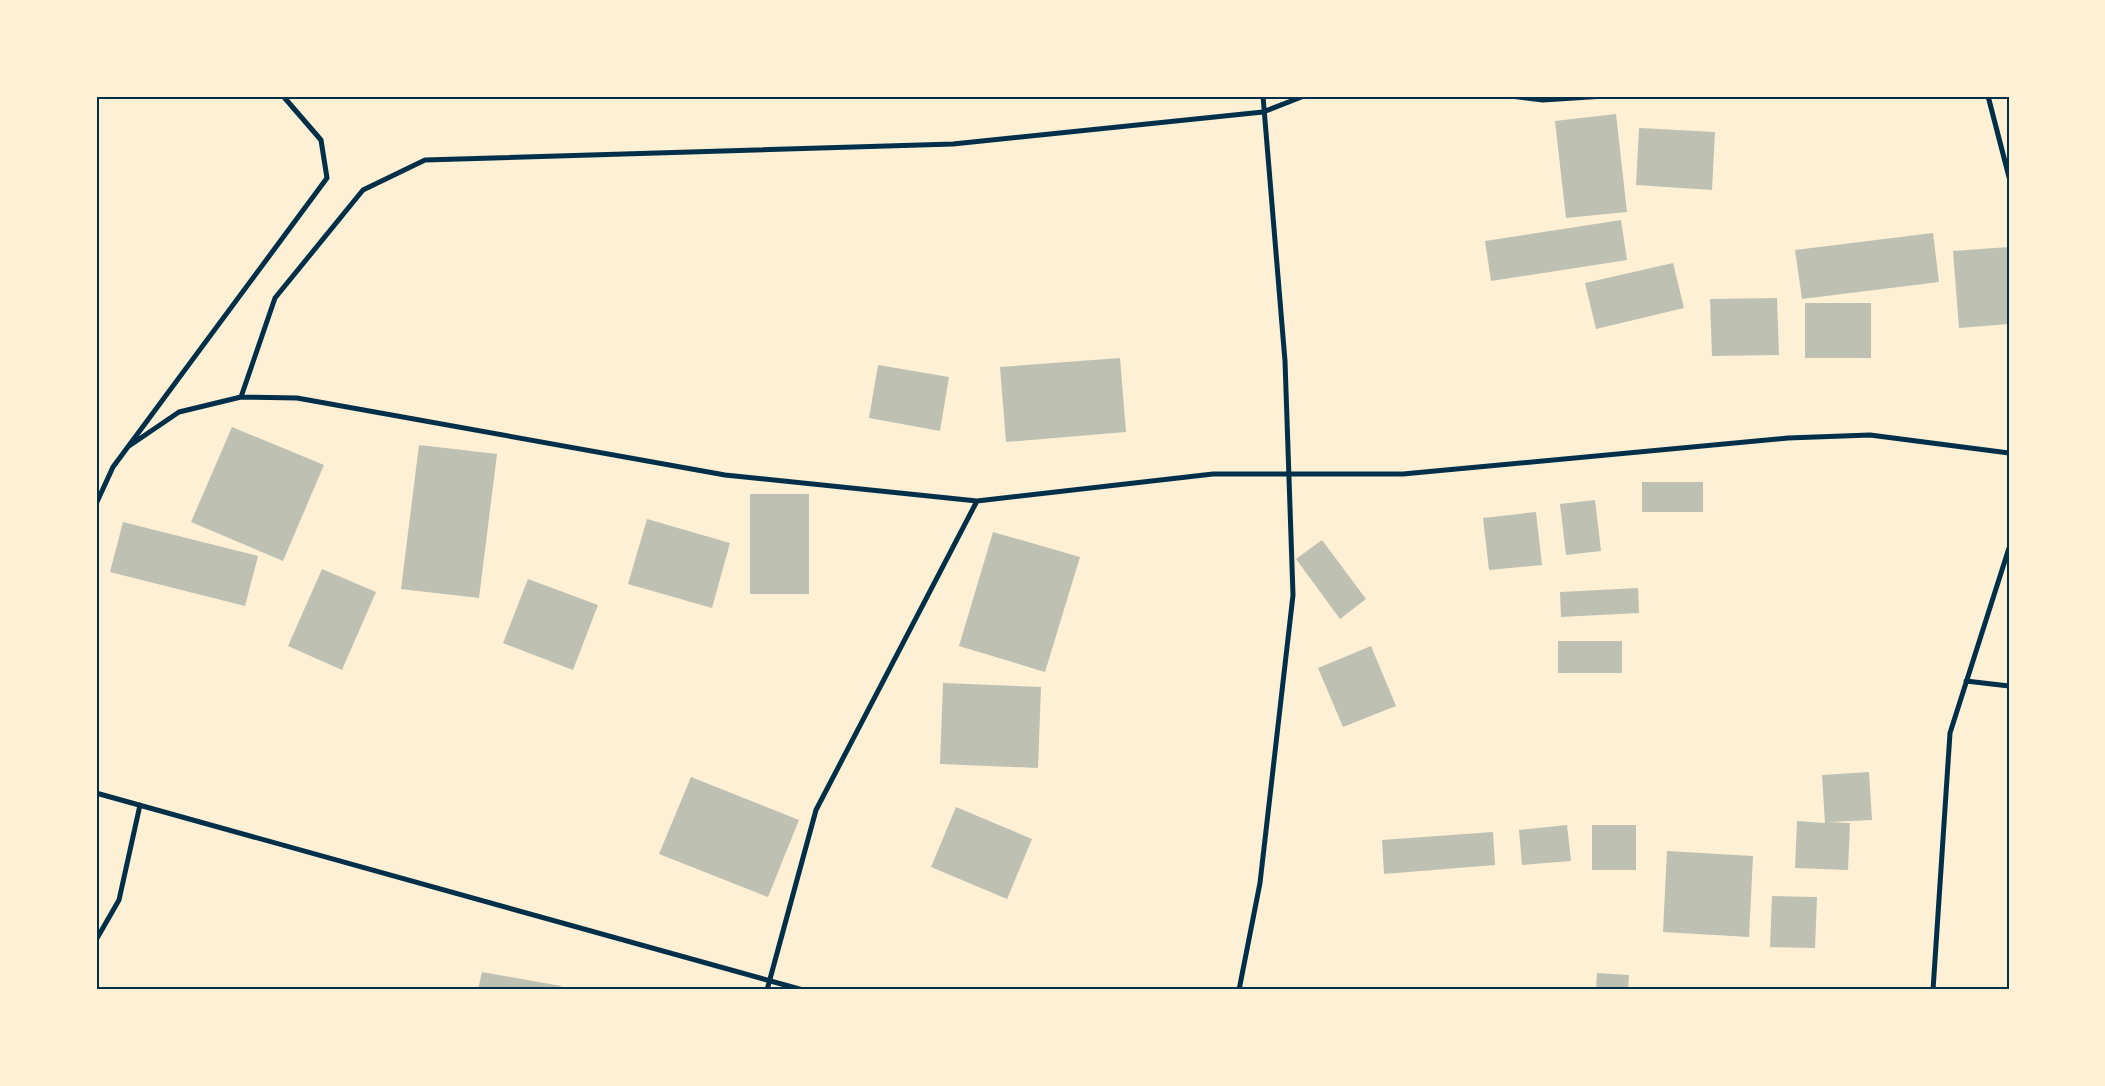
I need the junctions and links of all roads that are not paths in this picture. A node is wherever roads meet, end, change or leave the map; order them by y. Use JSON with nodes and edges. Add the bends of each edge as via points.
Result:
{"nodes":[{"id":1,"x":284,"y":96,"type":"edge"},
{"id":2,"x":1263,"y":96,"type":"edge"},
{"id":3,"x":1304,"y":96,"type":"edge"},
{"id":4,"x":1510,"y":96,"type":"edge"},
{"id":5,"x":1605,"y":96,"type":"edge"},
{"id":6,"x":1988,"y":96,"type":"edge"},
{"id":7,"x":1263,"y":112,"type":"junction"},
{"id":8,"x":2009,"y":177,"type":"edge"},
{"id":9,"x":241,"y":397,"type":"junction"},
{"id":10,"x":129,"y":446,"type":"junction"},
{"id":11,"x":2009,"y":453,"type":"edge"},
{"id":12,"x":1289,"y":475,"type":"junction"},
{"id":13,"x":977,"y":501,"type":"junction"},
{"id":14,"x":96,"y":504,"type":"edge"},
{"id":15,"x":2009,"y":548,"type":"edge"},
{"id":16,"x":1966,"y":681,"type":"junction"},
{"id":17,"x":2009,"y":686,"type":"edge"},
{"id":18,"x":96,"y":793,"type":"edge"},
{"id":19,"x":140,"y":805,"type":"junction"},
{"id":20,"x":96,"y":940,"type":"edge"},
{"id":21,"x":769,"y":980,"type":"junction"},
{"id":22,"x":767,"y":990,"type":"edge"},
{"id":23,"x":803,"y":990,"type":"edge"},
{"id":24,"x":1239,"y":990,"type":"edge"},
{"id":25,"x":1933,"y":990,"type":"edge"}],
"edges":[{"from":1,"to":10,"type":"street","via":[[321,140],[327,178]]},
{"from":2,"to":7,"type":"street"},
{"from":3,"to":7,"type":"street"},
{"from":4,"to":5,"type":"street","via":[[1543,100]]},
{"from":6,"to":8,"type":"street"},
{"from":7,"to":9,"type":"street","via":[[953,144],[425,160],[363,190],[275,298]]},
{"from":7,"to":12,"type":"street","via":[[1285,361]]},
{"from":9,"to":10,"type":"street","via":[[179,412]]},
{"from":9,"to":13,"type":"street","via":[[297,398],[725,475]]},
{"from":10,"to":14,"type":"street","via":[[113,467]]},
{"from":11,"to":12,"type":"street","via":[[1861,435],[1788,438],[1403,474]]},
{"from":12,"to":13,"type":"street","via":[[1213,474]]},
{"from":12,"to":24,"type":"street","via":[[1293,595],[1260,883]]},
{"from":13,"to":21,"type":"street","via":[[816,810]]},
{"from":15,"to":16,"type":"street"},
{"from":16,"to":17,"type":"street"},
{"from":16,"to":25,"type":"street","via":[[1950,733]]},
{"from":18,"to":19,"type":"street"},
{"from":19,"to":20,"type":"street","via":[[119,900]]},
{"from":19,"to":21,"type":"street"},
{"from":21,"to":22,"type":"street"},
{"from":21,"to":23,"type":"street"}]}
